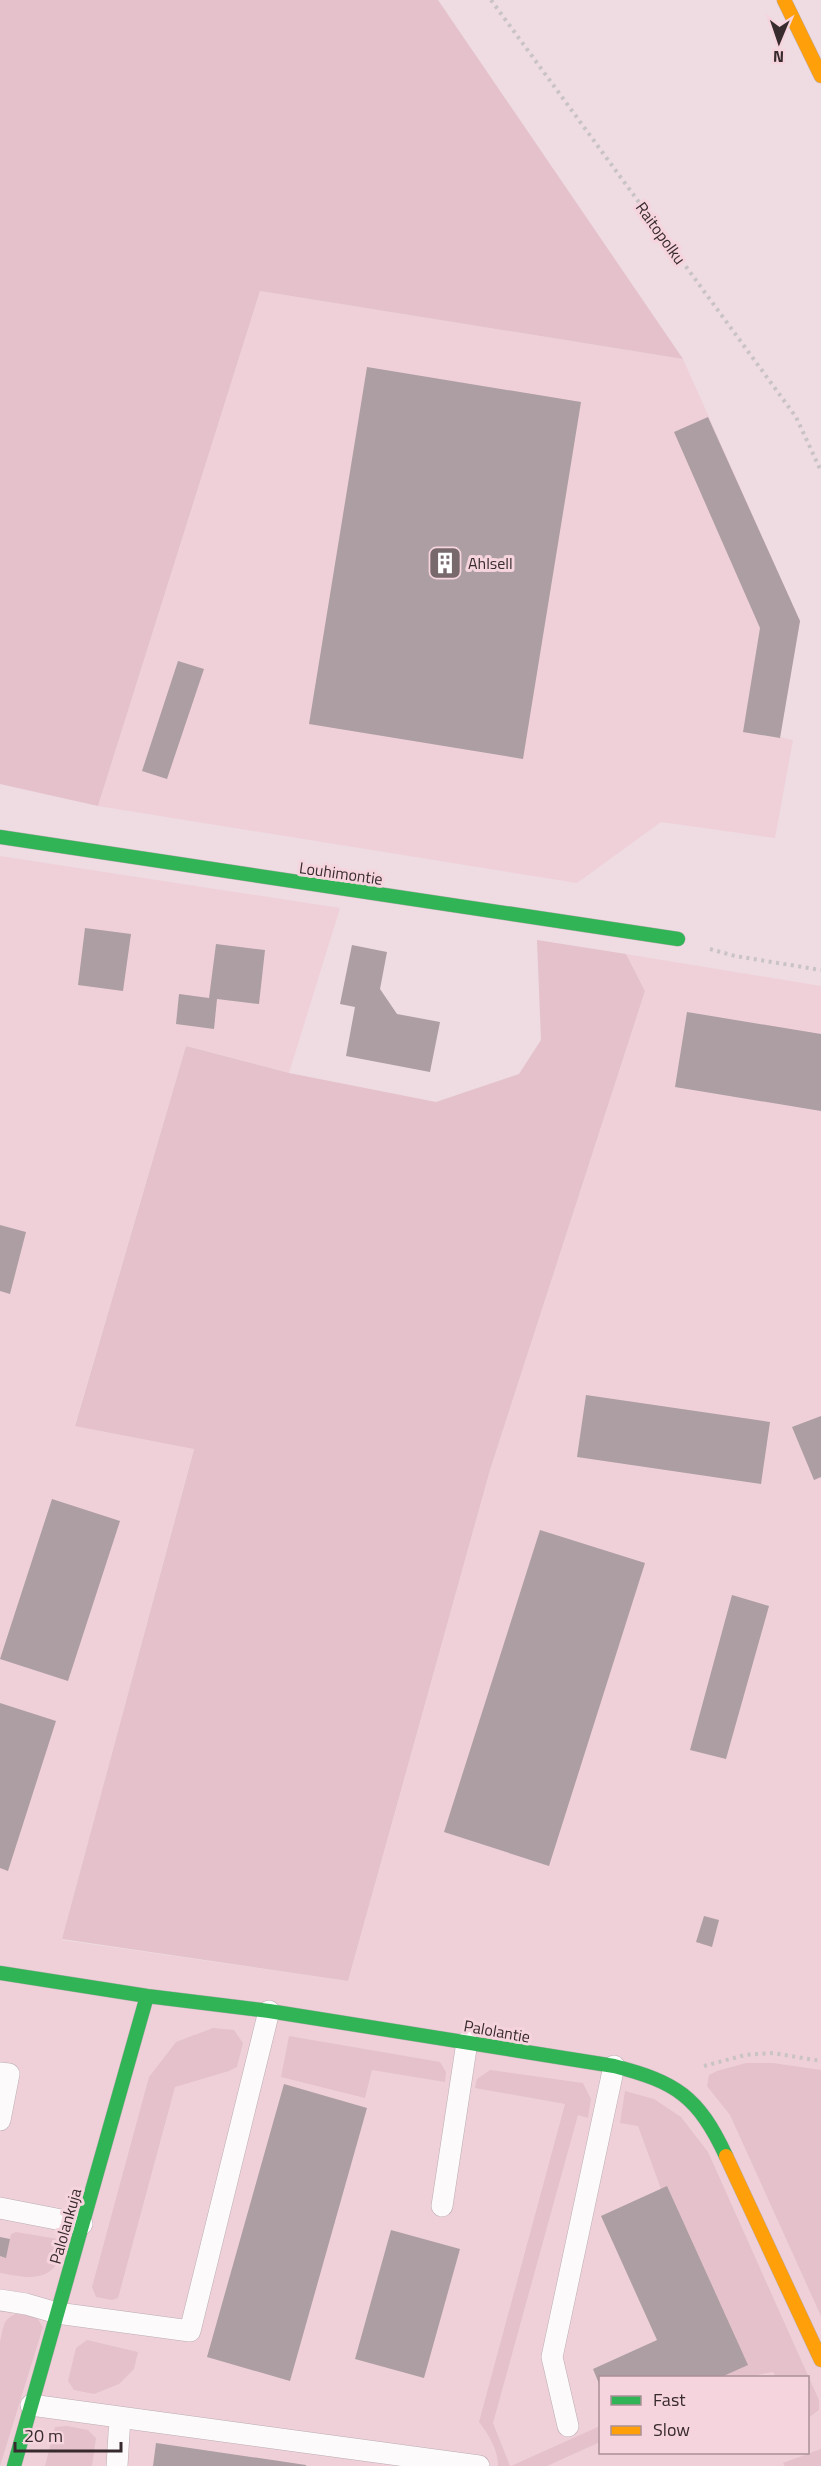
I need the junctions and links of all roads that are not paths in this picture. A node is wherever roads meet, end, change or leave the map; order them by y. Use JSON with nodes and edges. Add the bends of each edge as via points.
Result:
{"nodes":[{"id":1,"x":784,"y":0,"type":"edge"},
{"id":2,"x":821,"y":76,"type":"edge"},
{"id":3,"x":0,"y":837,"type":"edge"},
{"id":4,"x":678,"y":939,"type":"road end"},
{"id":5,"x":0,"y":1973,"type":"edge"},
{"id":6,"x":147,"y":1996,"type":"junction"},
{"id":7,"x":269,"y":2011,"type":"junction"},
{"id":8,"x":467,"y":2042,"type":"junction"},
{"id":9,"x":614,"y":2066,"type":"junction"},
{"id":10,"x":0,"y":2073,"type":"edge"},
{"id":11,"x":0,"y":2120,"type":"edge"},
{"id":12,"x":442,"y":2206,"type":"dead end"},
{"id":13,"x":0,"y":2208,"type":"edge"},
{"id":14,"x":82,"y":2224,"type":"junction"},
{"id":15,"x":0,"y":2300,"type":"edge"},
{"id":16,"x":57,"y":2313,"type":"junction"},
{"id":17,"x":821,"y":2360,"type":"edge"},
{"id":18,"x":31,"y":2405,"type":"junction"},
{"id":19,"x":120,"y":2417,"type":"junction"},
{"id":20,"x":568,"y":2426,"type":"dead end"},
{"id":21,"x":14,"y":2466,"type":"edge"},
{"id":22,"x":117,"y":2466,"type":"edge"},
{"id":23,"x":479,"y":2466,"type":"edge"}],
"edges":[{"from":1,"to":2,"type":"street"},
{"from":3,"to":4,"type":"street","name":"Louhimontie"},
{"from":5,"to":6,"type":"street","name":"Palolantie"},
{"from":6,"to":7,"type":"street","name":"Palolantie"},
{"from":6,"to":14,"type":"street","name":"Palolankuja"},
{"from":7,"to":8,"type":"street","name":"Palolantie"},
{"from":7,"to":16,"type":"lane","via":[[190,2331]]},
{"from":8,"to":9,"type":"street","name":"Palolantie"},
{"from":8,"to":12,"type":"lane"},
{"from":9,"to":17,"type":"street","name":"Palolantie","via":[[677,2078],[712,2126]]},
{"from":9,"to":20,"type":"lane","via":[[552,2357]]},
{"from":10,"to":11,"type":"lane","via":[[9,2074]]},
{"from":13,"to":14,"type":"lane"},
{"from":14,"to":16,"type":"street","name":"Palolankuja"},
{"from":15,"to":16,"type":"lane"},
{"from":16,"to":18,"type":"street","name":"Palolankuja"},
{"from":18,"to":19,"type":"lane"},
{"from":18,"to":21,"type":"street","name":"Palolankuja"},
{"from":19,"to":22,"type":"lane"},
{"from":19,"to":23,"type":"lane"}]}
